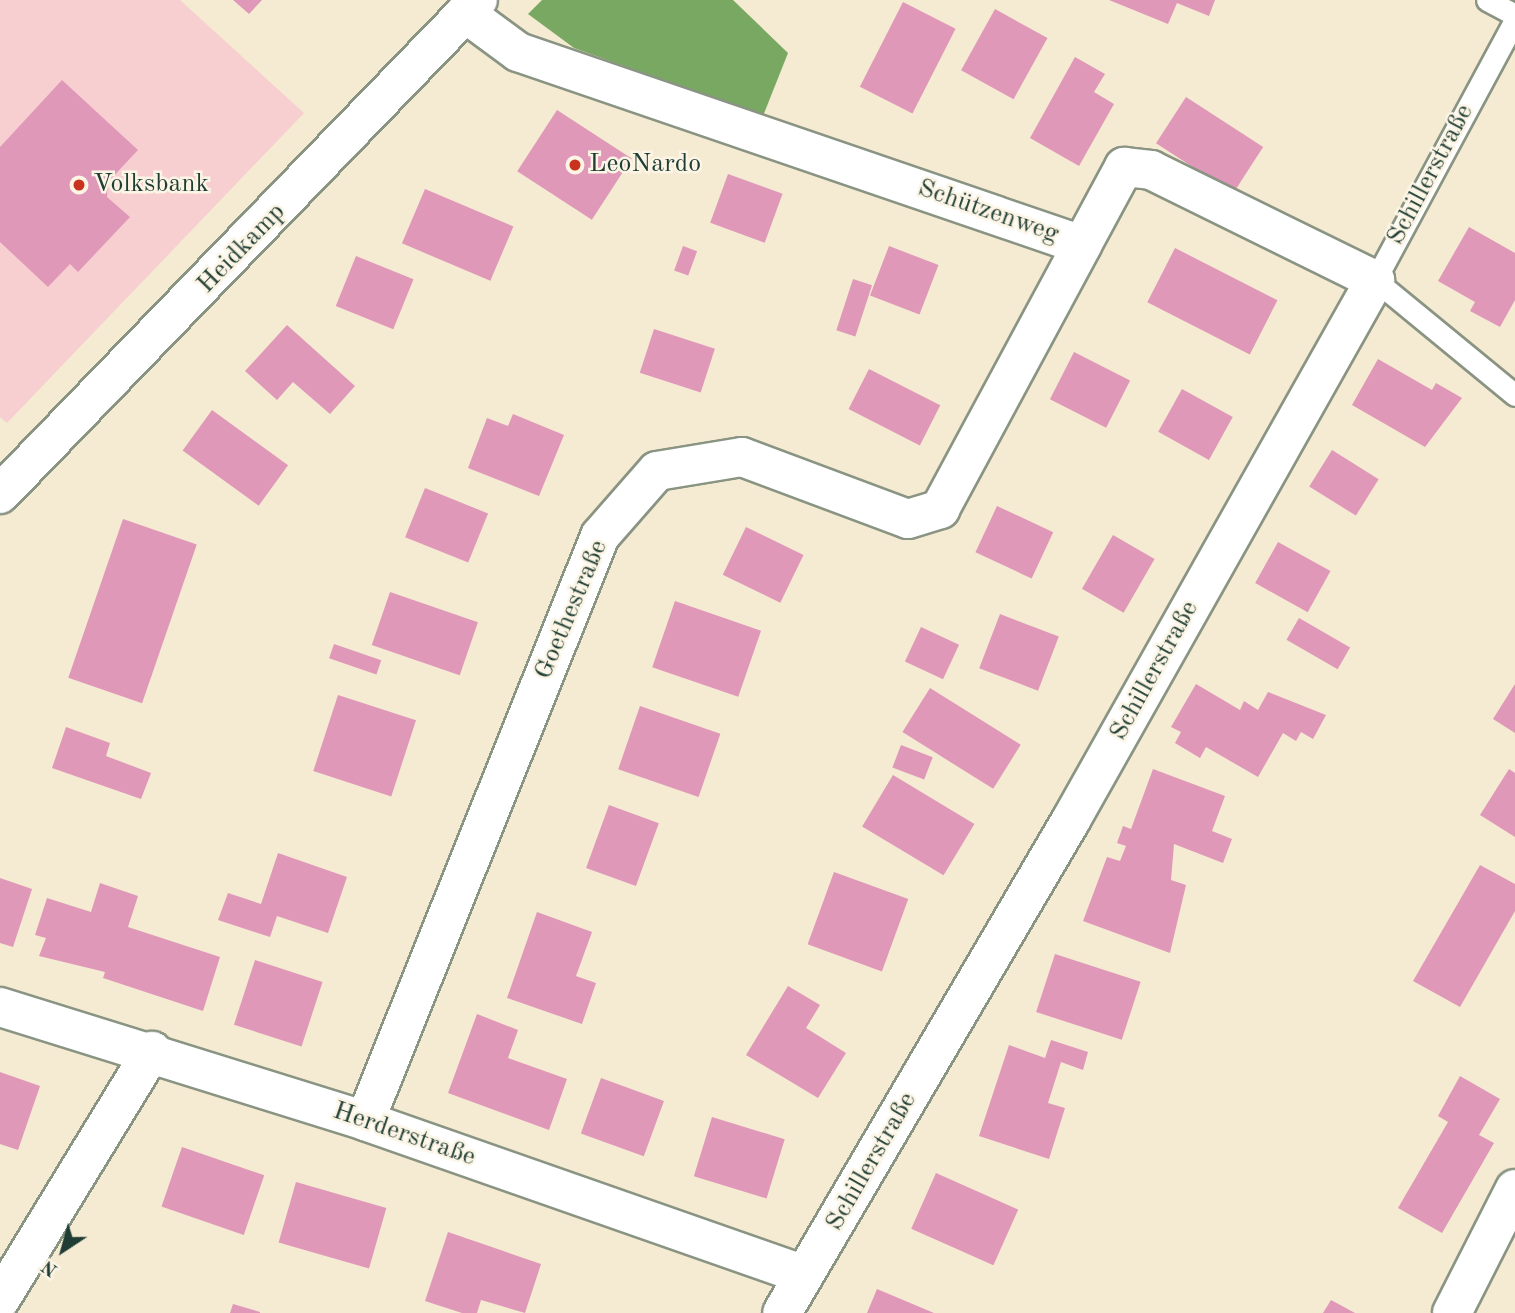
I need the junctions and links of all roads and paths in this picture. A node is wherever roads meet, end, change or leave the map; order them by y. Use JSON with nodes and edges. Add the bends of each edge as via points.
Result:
{"nodes":[{"id":1,"x":1487,"y":0,"type":"edge"},
{"id":2,"x":472,"y":7,"type":"edge"},
{"id":3,"x":1515,"y":15,"type":"edge"},
{"id":4,"x":1515,"y":20,"type":"edge"},
{"id":5,"x":1082,"y":245,"type":"junction"},
{"id":6,"x":1375,"y":281,"type":"junction"},
{"id":7,"x":1515,"y":395,"type":"edge"},
{"id":8,"x":0,"y":494,"type":"edge"},
{"id":9,"x":0,"y":1007,"type":"edge"},
{"id":10,"x":152,"y":1051,"type":"junction"},
{"id":11,"x":365,"y":1121,"type":"junction"},
{"id":12,"x":1515,"y":1189,"type":"edge"},
{"id":13,"x":804,"y":1275,"type":"junction"},
{"id":14,"x":0,"y":1300,"type":"edge"},
{"id":15,"x":782,"y":1313,"type":"edge"},
{"id":16,"x":1452,"y":1313,"type":"edge"}],
"edges":[{"from":1,"to":3,"type":"lane"},
{"from":2,"to":5,"type":"street","name":"Schützenweg","via":[[518,52]]},
{"from":2,"to":8,"type":"street","name":"Heidkamp"},
{"from":4,"to":6,"type":"lane","name":"Schillerstraße"},
{"from":5,"to":6,"type":"street","name":"Schützenweg","via":[[1124,167],[1151,170]]},
{"from":5,"to":11,"type":"street","name":"Goethestraße","via":[[940,509],[908,519],[742,457],[657,471],[600,536]]},
{"from":6,"to":7,"type":"lane","name":"Schützenweg"},
{"from":6,"to":13,"type":"street","name":"Schillerstraße","via":[[1071,820]]},
{"from":9,"to":10,"type":"street","name":"Herderstraße"},
{"from":10,"to":11,"type":"street","name":"Herderstraße"},
{"from":10,"to":14,"type":"street"},
{"from":11,"to":13,"type":"street","name":"Herderstraße"},
{"from":12,"to":16,"type":"street"},
{"from":13,"to":15,"type":"street","name":"Schillerstraße"}]}
